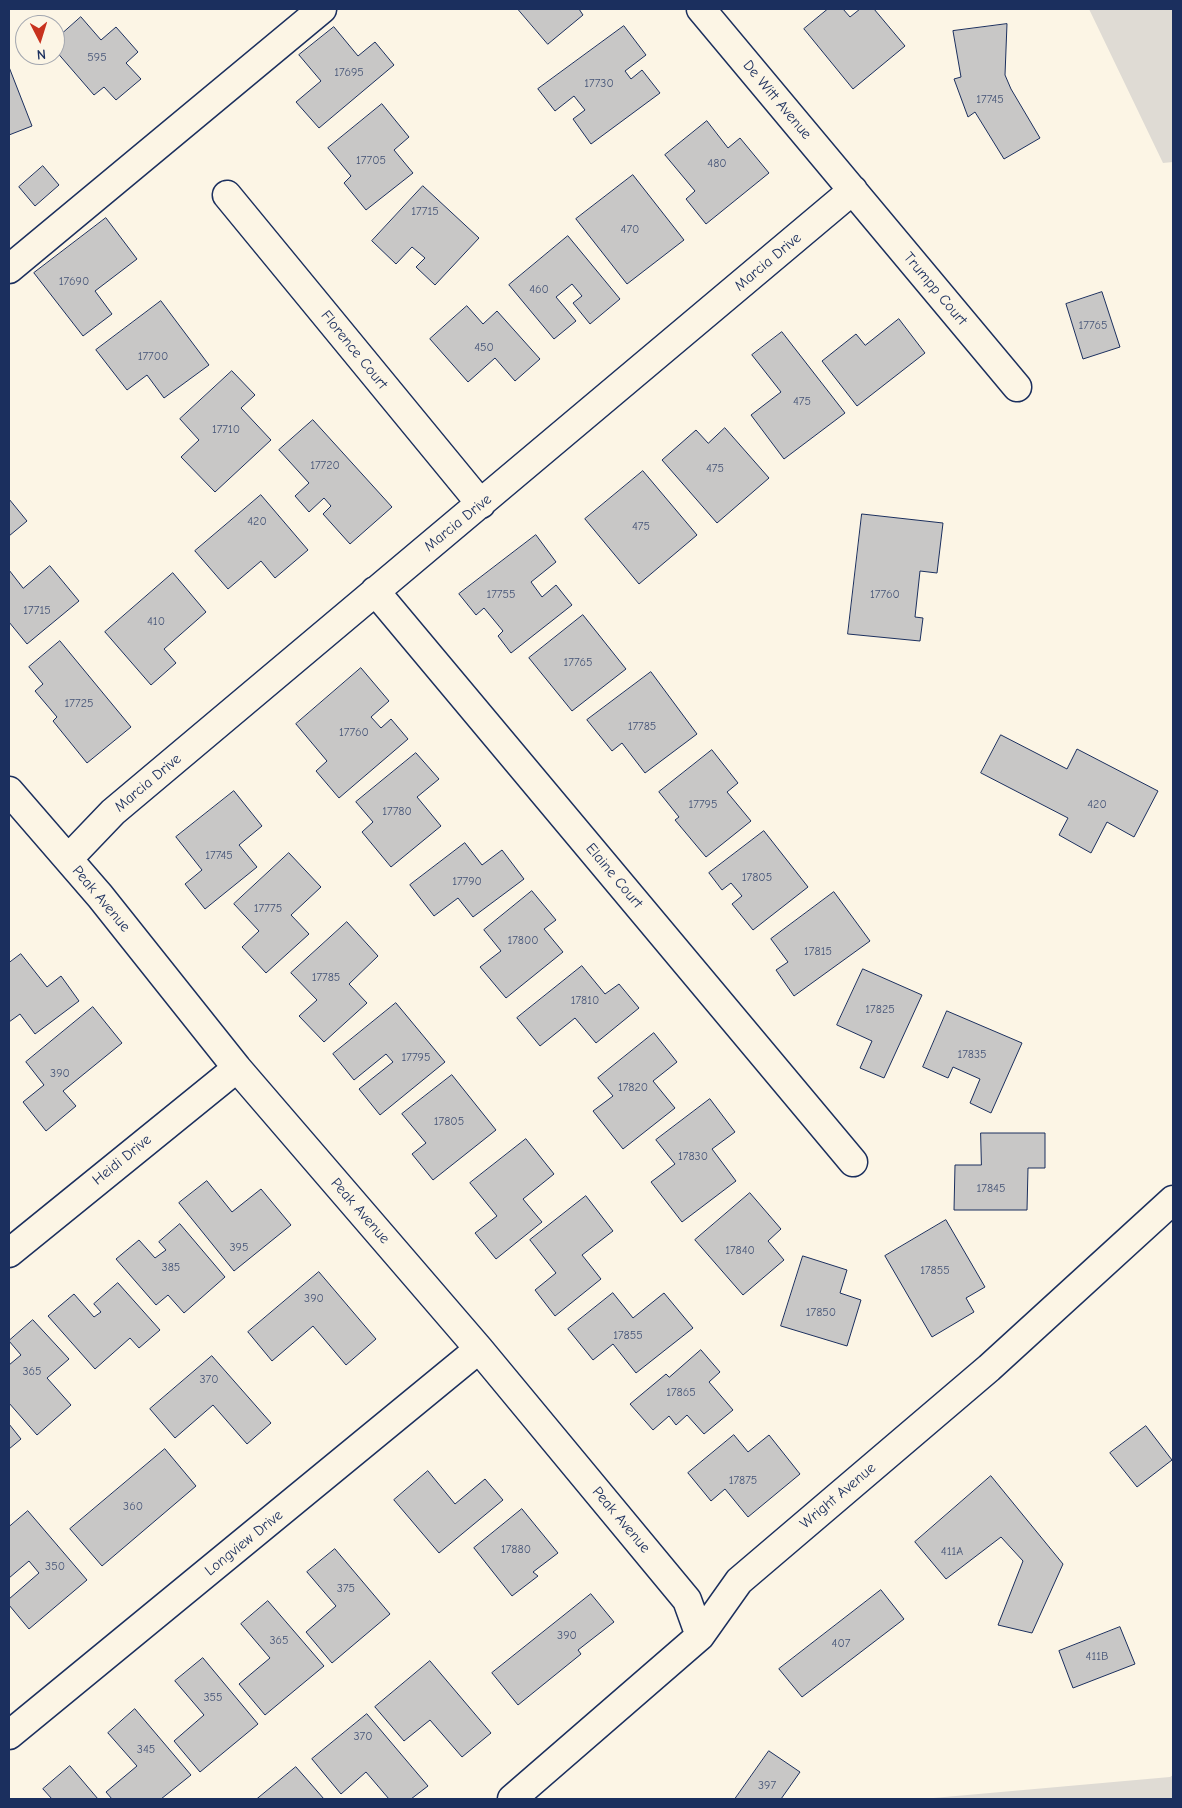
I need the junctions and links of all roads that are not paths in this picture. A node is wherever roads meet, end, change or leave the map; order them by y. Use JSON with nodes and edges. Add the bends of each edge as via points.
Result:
{"nodes":[{"id":1,"x":322,"y":9,"type":"edge"},
{"id":2,"x":701,"y":9,"type":"edge"},
{"id":3,"x":853,"y":190,"type":"junction"},
{"id":4,"x":228,"y":195,"type":"dead end"},
{"id":5,"x":9,"y":269,"type":"edge"},
{"id":6,"x":1017,"y":387,"type":"dead end"},
{"id":7,"x":481,"y":504,"type":"junction"},
{"id":8,"x":375,"y":591,"type":"junction"},
{"id":9,"x":9,"y":791,"type":"edge"},
{"id":10,"x":68,"y":859,"type":"junction"},
{"id":11,"x":237,"y":1068,"type":"junction"},
{"id":12,"x":853,"y":1162,"type":"dead end"},
{"id":13,"x":1173,"y":1200,"type":"edge"},
{"id":14,"x":9,"y":1252,"type":"edge"},
{"id":15,"x":479,"y":1349,"type":"junction"},
{"id":16,"x":700,"y":1636,"type":"junction"},
{"id":17,"x":9,"y":1735,"type":"edge"},
{"id":18,"x":512,"y":1799,"type":"edge"}],
"edges":[{"from":1,"to":5,"type":"street"},
{"from":2,"to":3,"type":"street","name":"De Witt Avenue"},
{"from":3,"to":6,"type":"street","name":"Trumpp Court"},
{"from":3,"to":7,"type":"street","name":"Marcia Drive"},
{"from":4,"to":7,"type":"street","name":"Florence Court"},
{"from":7,"to":8,"type":"street","name":"Marcia Drive"},
{"from":8,"to":10,"type":"street","name":"Marcia Drive","via":[[113,812]]},
{"from":8,"to":12,"type":"street","name":"Elaine Court"},
{"from":9,"to":10,"type":"street","name":"Peak Avenue"},
{"from":10,"to":11,"type":"street","name":"Peak Avenue"},
{"from":11,"to":14,"type":"street","name":"Heidi Drive"},
{"from":11,"to":15,"type":"street","name":"Peak Avenue"},
{"from":13,"to":16,"type":"street","name":"Wright Avenue","via":[[989,1368],[739,1580]]},
{"from":15,"to":16,"type":"street","name":"Peak Avenue","via":[[687,1600]]},
{"from":15,"to":17,"type":"street","name":"Longview Drive"},
{"from":16,"to":18,"type":"street","name":"Wright Avenue"}]}
